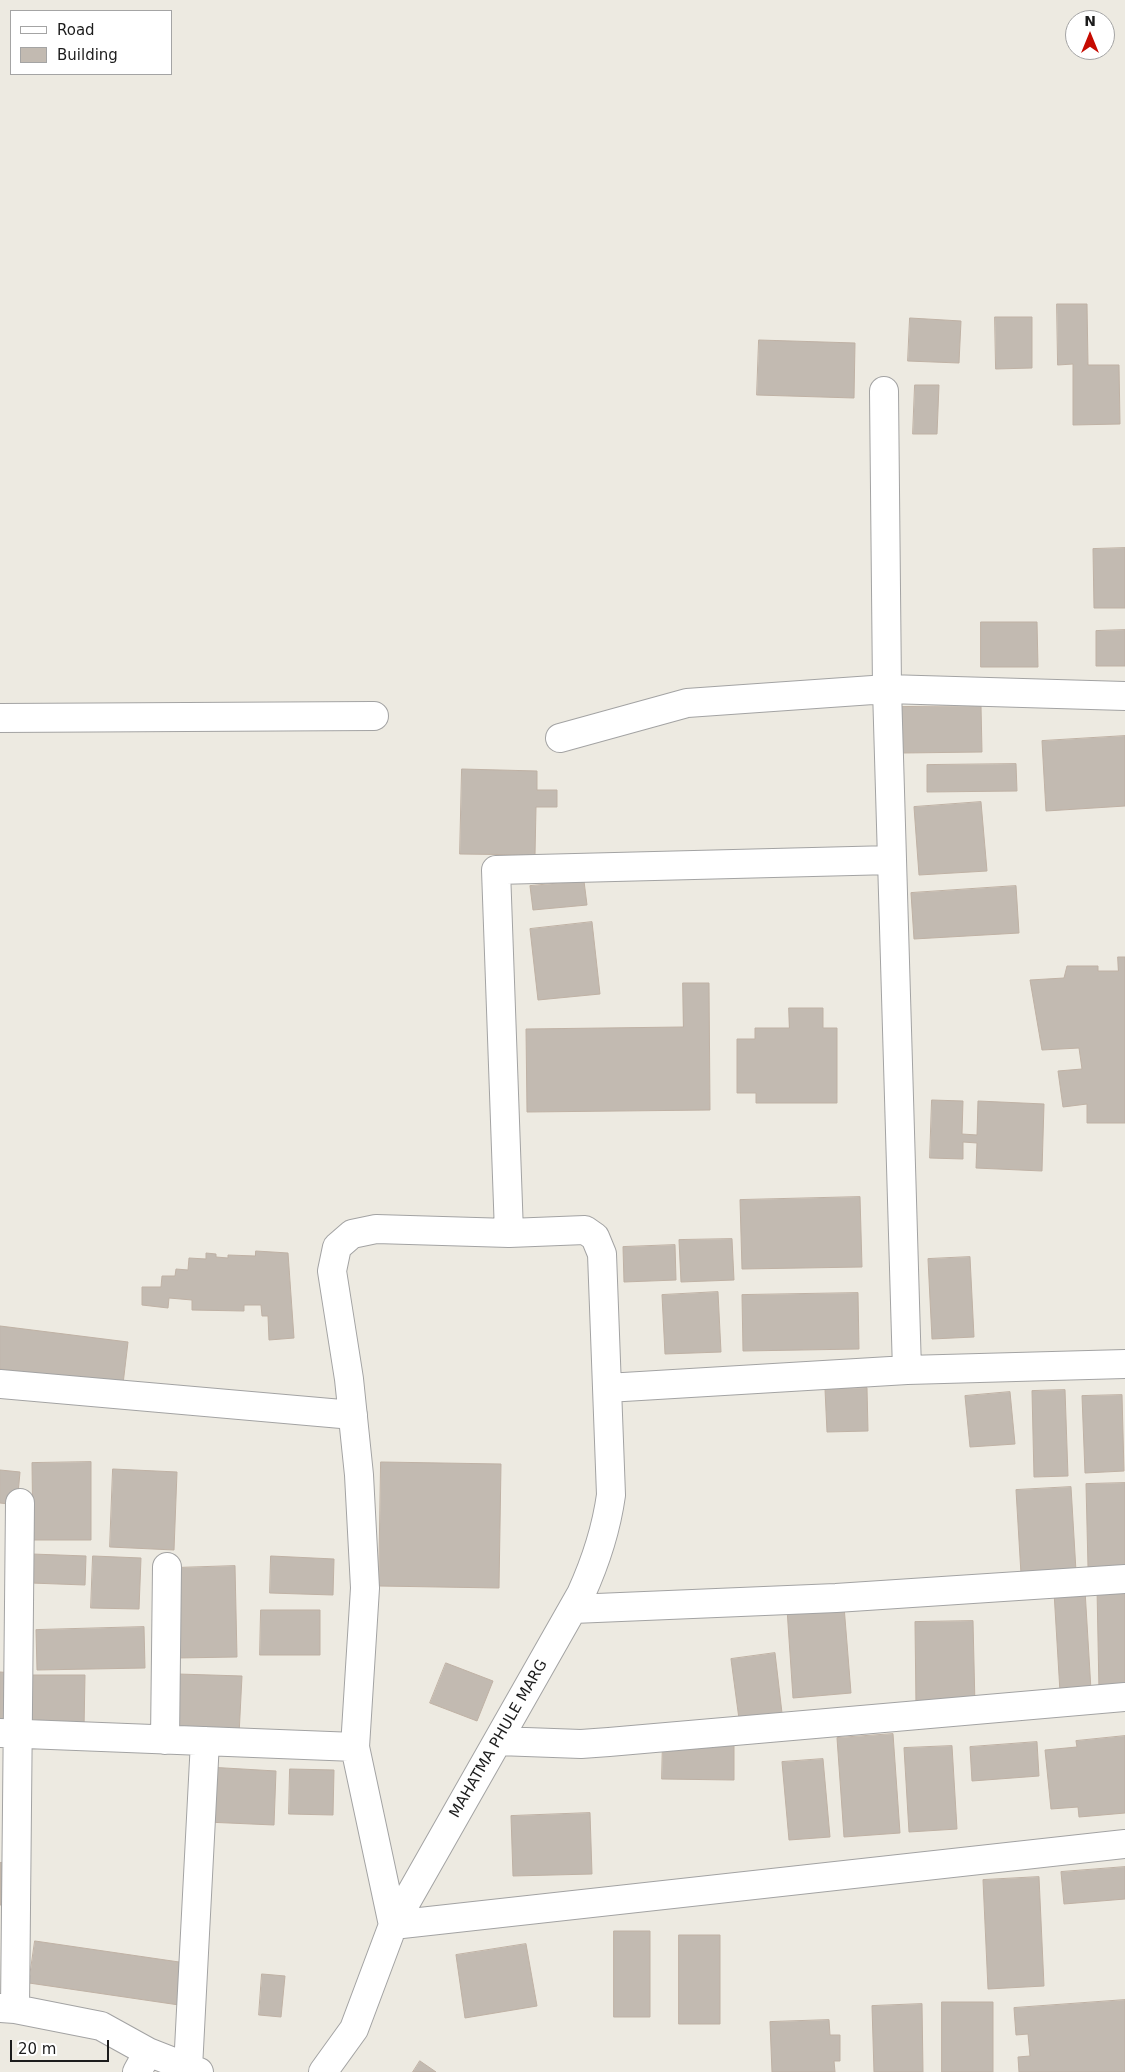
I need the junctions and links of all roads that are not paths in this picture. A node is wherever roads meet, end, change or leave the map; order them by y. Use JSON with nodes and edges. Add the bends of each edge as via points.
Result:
{"nodes":[{"id":1,"x":884,"y":391,"type":"dead end"},
{"id":2,"x":887,"y":690,"type":"junction"},
{"id":3,"x":1125,"y":696,"type":"edge"},
{"id":4,"x":374,"y":716,"type":"dead end"},
{"id":5,"x":0,"y":718,"type":"edge"},
{"id":6,"x":560,"y":738,"type":"dead end"},
{"id":7,"x":892,"y":860,"type":"junction"},
{"id":8,"x":509,"y":1233,"type":"junction"},
{"id":9,"x":1125,"y":1364,"type":"edge"},
{"id":10,"x":906,"y":1370,"type":"junction"},
{"id":11,"x":0,"y":1384,"type":"edge"},
{"id":12,"x":607,"y":1388,"type":"junction"},
{"id":13,"x":353,"y":1415,"type":"junction"},
{"id":14,"x":20,"y":1502,"type":"dead end"},
{"id":15,"x":167,"y":1567,"type":"dead end"},
{"id":16,"x":1125,"y":1580,"type":"edge"},
{"id":17,"x":572,"y":1609,"type":"junction"},
{"id":18,"x":1125,"y":1697,"type":"edge"},
{"id":19,"x":9,"y":1733,"type":"edge"},
{"id":20,"x":165,"y":1740,"type":"junction"},
{"id":21,"x":205,"y":1741,"type":"junction"},
{"id":22,"x":498,"y":1741,"type":"junction"},
{"id":23,"x":355,"y":1747,"type":"junction"},
{"id":24,"x":1125,"y":1844,"type":"edge"},
{"id":25,"x":393,"y":1925,"type":"junction"},
{"id":26,"x":8,"y":2008,"type":"edge"},
{"id":27,"x":142,"y":2062,"type":"edge"},
{"id":28,"x":194,"y":2070,"type":"edge"},
{"id":29,"x":323,"y":2072,"type":"edge"}],
"edges":[{"from":1,"to":2,"type":"street"},
{"from":2,"to":3,"type":"street"},
{"from":2,"to":6,"type":"street","via":[[687,702]]},
{"from":2,"to":7,"type":"street"},
{"from":4,"to":5,"type":"street"},
{"from":7,"to":8,"type":"street","via":[[496,870]]},
{"from":7,"to":10,"type":"street"},
{"from":8,"to":12,"type":"street","name":"MAHATMA PHULE MARG","via":[[586,1230],[595,1237],[602,1254]]},
{"from":8,"to":13,"type":"street","name":"MAHATMA PHULE MARG","via":[[376,1229],[352,1234],[337,1247],[332,1272]]},
{"from":9,"to":10,"type":"street"},
{"from":10,"to":12,"type":"street"},
{"from":11,"to":13,"type":"street"},
{"from":12,"to":17,"type":"street","name":"MAHATMA PHULE MARG","via":[[612,1496],[596,1562]]},
{"from":13,"to":23,"type":"street","name":"MAHATMA PHULE MARG","via":[[365,1588]]},
{"from":14,"to":19,"type":"street"},
{"from":15,"to":20,"type":"street"},
{"from":16,"to":17,"type":"street","via":[[836,1598]]},
{"from":17,"to":22,"type":"street","name":"MAHATMA PHULE MARG"},
{"from":18,"to":22,"type":"street","via":[[581,1744]]},
{"from":19,"to":20,"type":"street"},
{"from":19,"to":26,"type":"street"},
{"from":20,"to":21,"type":"street"},
{"from":21,"to":23,"type":"street"},
{"from":21,"to":28,"type":"street"},
{"from":22,"to":25,"type":"street","name":"MAHATMA PHULE MARG"},
{"from":23,"to":25,"type":"street","name":"MAHATMA PHULE MARG"},
{"from":24,"to":25,"type":"street"},
{"from":25,"to":29,"type":"street","name":"MAHATMA PHULE MARG","via":[[354,2030]]},
{"from":26,"to":27,"type":"street","via":[[101,2026]]},
{"from":27,"to":28,"type":"street"}]}
